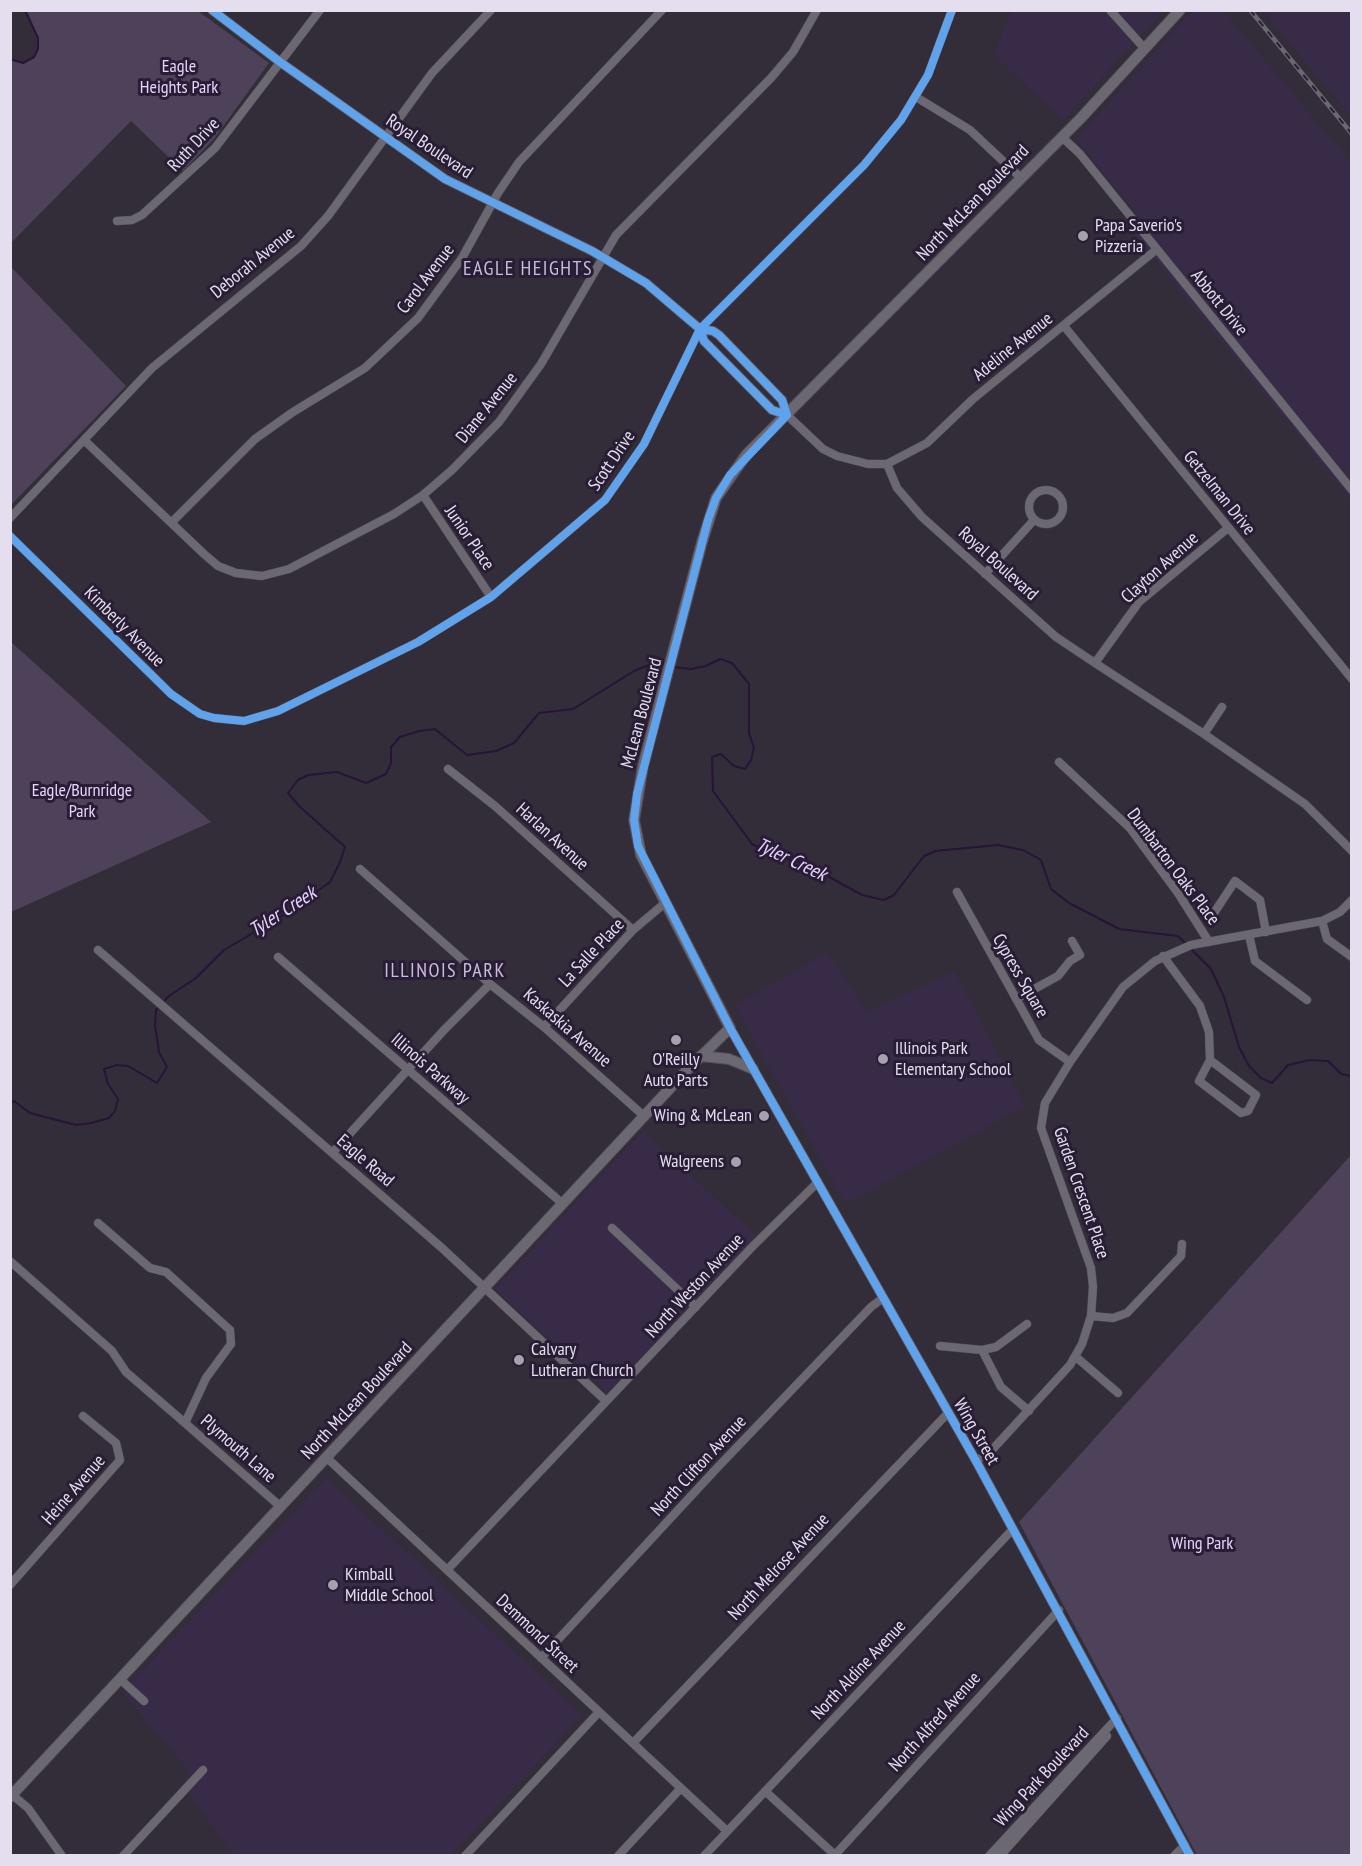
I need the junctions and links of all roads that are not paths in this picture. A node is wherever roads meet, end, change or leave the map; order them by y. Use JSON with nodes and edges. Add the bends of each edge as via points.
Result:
{"nodes":[{"id":1,"x":212,"y":10,"type":"edge"},
{"id":2,"x":320,"y":10,"type":"edge"},
{"id":3,"x":491,"y":10,"type":"edge"},
{"id":4,"x":662,"y":10,"type":"edge"},
{"id":5,"x":817,"y":10,"type":"edge"},
{"id":6,"x":952,"y":10,"type":"edge"},
{"id":7,"x":1110,"y":10,"type":"edge"},
{"id":8,"x":1180,"y":10,"type":"edge"},
{"id":9,"x":1145,"y":49,"type":"junction"},
{"id":10,"x":280,"y":62,"type":"junction"},
{"id":11,"x":916,"y":97,"type":"junction"},
{"id":12,"x":385,"y":135,"type":"junction"},
{"id":13,"x":1062,"y":137,"type":"junction"},
{"id":14,"x":1021,"y":178,"type":"junction"},
{"id":15,"x":492,"y":204,"type":"junction"},
{"id":16,"x":117,"y":221,"type":"dead end"},
{"id":17,"x":1156,"y":249,"type":"junction"},
{"id":18,"x":602,"y":256,"type":"junction"},
{"id":19,"x":1064,"y":326,"type":"junction"},
{"id":20,"x":700,"y":328,"type":"junction"},
{"id":21,"x":787,"y":415,"type":"junction"},
{"id":22,"x":84,"y":440,"type":"junction"},
{"id":23,"x":886,"y":464,"type":"junction"},
{"id":24,"x":1352,"y":490,"type":"edge"},
{"id":25,"x":423,"y":495,"type":"junction"},
{"id":26,"x":10,"y":518,"type":"edge"},
{"id":27,"x":1034,"y":520,"type":"junction"},
{"id":28,"x":171,"y":522,"type":"junction"},
{"id":29,"x":1228,"y":528,"type":"junction"},
{"id":30,"x":10,"y":536,"type":"edge"},
{"id":31,"x":985,"y":574,"type":"junction"},
{"id":32,"x":491,"y":597,"type":"junction"},
{"id":33,"x":1095,"y":663,"type":"junction"},
{"id":34,"x":1352,"y":679,"type":"edge"},
{"id":35,"x":1222,"y":707,"type":"dead end"},
{"id":36,"x":229,"y":720,"type":"joint"},
{"id":37,"x":1204,"y":734,"type":"junction"},
{"id":38,"x":1059,"y":762,"type":"dead end"},
{"id":39,"x":448,"y":769,"type":"dead end"},
{"id":40,"x":1352,"y":851,"type":"edge"},
{"id":41,"x":360,"y":869,"type":"dead end"},
{"id":42,"x":957,"y":892,"type":"dead end"},
{"id":43,"x":1352,"y":900,"type":"edge"},
{"id":44,"x":665,"y":903,"type":"junction"},
{"id":45,"x":1214,"y":913,"type":"dead end"},
{"id":46,"x":1322,"y":921,"type":"junction"},
{"id":47,"x":633,"y":930,"type":"junction"},
{"id":48,"x":1266,"y":932,"type":"junction"},
{"id":49,"x":1249,"y":935,"type":"junction"},
{"id":50,"x":1072,"y":941,"type":"dead end"},
{"id":51,"x":1206,"y":943,"type":"junction"},
{"id":52,"x":98,"y":950,"type":"dead end"},
{"id":53,"x":1163,"y":956,"type":"junction"},
{"id":54,"x":278,"y":957,"type":"dead end"},
{"id":55,"x":1352,"y":957,"type":"edge"},
{"id":56,"x":490,"y":984,"type":"junction"},
{"id":57,"x":1016,"y":999,"type":"junction"},
{"id":58,"x":1307,"y":1000,"type":"dead end"},
{"id":59,"x":544,"y":1027,"type":"junction"},
{"id":60,"x":730,"y":1028,"type":"junction"},
{"id":61,"x":701,"y":1056,"type":"junction"},
{"id":62,"x":1210,"y":1060,"type":"junction"},
{"id":63,"x":1070,"y":1062,"type":"junction"},
{"id":64,"x":753,"y":1069,"type":"junction"},
{"id":65,"x":409,"y":1070,"type":"junction"},
{"id":66,"x":644,"y":1116,"type":"junction"},
{"id":67,"x":333,"y":1152,"type":"junction"},
{"id":68,"x":818,"y":1182,"type":"junction"},
{"id":69,"x":562,"y":1204,"type":"junction"},
{"id":70,"x":98,"y":1223,"type":"dead end"},
{"id":71,"x":612,"y":1228,"type":"dead end"},
{"id":72,"x":1182,"y":1244,"type":"dead end"},
{"id":73,"x":11,"y":1262,"type":"edge"},
{"id":74,"x":484,"y":1288,"type":"junction"},
{"id":75,"x":883,"y":1298,"type":"junction"},
{"id":76,"x":696,"y":1307,"type":"junction"},
{"id":77,"x":1091,"y":1316,"type":"junction"},
{"id":78,"x":1028,"y":1324,"type":"dead end"},
{"id":79,"x":940,"y":1346,"type":"dead end"},
{"id":80,"x":982,"y":1350,"type":"junction"},
{"id":81,"x":1076,"y":1357,"type":"junction"},
{"id":82,"x":1118,"y":1393,"type":"dead end"},
{"id":83,"x":606,"y":1401,"type":"junction"},
{"id":84,"x":1029,"y":1411,"type":"junction"},
{"id":85,"x":948,"y":1413,"type":"junction"},
{"id":86,"x":84,"y":1416,"type":"dead end"},
{"id":87,"x":185,"y":1423,"type":"junction"},
{"id":88,"x":327,"y":1458,"type":"junction"},
{"id":89,"x":976,"y":1461,"type":"junction"},
{"id":90,"x":281,"y":1507,"type":"junction"},
{"id":91,"x":1013,"y":1529,"type":"junction"},
{"id":92,"x":447,"y":1570,"type":"junction"},
{"id":93,"x":10,"y":1585,"type":"edge"},
{"id":94,"x":1059,"y":1611,"type":"junction"},
{"id":95,"x":541,"y":1658,"type":"junction"},
{"id":96,"x":121,"y":1680,"type":"junction"},
{"id":97,"x":144,"y":1701,"type":"dead end"},
{"id":98,"x":599,"y":1712,"type":"junction"},
{"id":99,"x":1118,"y":1721,"type":"junction"},
{"id":100,"x":633,"y":1743,"type":"junction"},
{"id":101,"x":203,"y":1770,"type":"dead end"},
{"id":102,"x":681,"y":1788,"type":"junction"},
{"id":103,"x":765,"y":1791,"type":"junction"},
{"id":104,"x":11,"y":1795,"type":"edge"},
{"id":105,"x":727,"y":1831,"type":"junction"},
{"id":106,"x":1185,"y":1845,"type":"junction"},
{"id":107,"x":835,"y":1855,"type":"edge"},
{"id":108,"x":62,"y":1856,"type":"edge"},
{"id":109,"x":123,"y":1856,"type":"edge"},
{"id":110,"x":465,"y":1856,"type":"edge"},
{"id":111,"x":618,"y":1856,"type":"edge"},
{"id":112,"x":704,"y":1856,"type":"edge"},
{"id":113,"x":989,"y":1856,"type":"edge"},
{"id":114,"x":1000,"y":1856,"type":"edge"},
{"id":115,"x":1174,"y":1856,"type":"edge"},
{"id":116,"x":1190,"y":1856,"type":"edge"}],
"edges":[{"from":1,"to":10,"type":"street","name":"Royal Boulevard"},
{"from":2,"to":10,"type":"street","name":"Ruth Drive"},
{"from":3,"to":12,"type":"street","name":"Deborah Avenue","via":[[432,73]]},
{"from":4,"to":15,"type":"street","name":"Carol Avenue","via":[[528,151]]},
{"from":5,"to":18,"type":"street","name":"Diane Avenue","via":[[793,52],[771,78],[640,209]]},
{"from":6,"to":11,"type":"street","name":"Scott Drive","via":[[938,52]]},
{"from":7,"to":9,"type":"street"},
{"from":8,"to":9,"type":"main road","name":"North McLean Boulevard"},
{"from":9,"to":13,"type":"main road","name":"North McLean Boulevard"},
{"from":10,"to":12,"type":"street","name":"Royal Boulevard"},
{"from":10,"to":16,"type":"street","name":"Ruth Drive","via":[[214,148],[183,181],[142,215]]},
{"from":11,"to":14,"type":"street","via":[[970,130]]},
{"from":11,"to":20,"type":"street","name":"Scott Drive","via":[[864,165]]},
{"from":12,"to":15,"type":"street","name":"Royal Boulevard","via":[[445,179]]},
{"from":12,"to":22,"type":"street","name":"Deborah Avenue","via":[[328,216],[301,246],[175,347]]},
{"from":13,"to":14,"type":"main road","name":"North McLean Boulevard"},
{"from":13,"to":17,"type":"street","name":"Abbott Drive"},
{"from":14,"to":21,"type":"main road","name":"North McLean Boulevard"},
{"from":15,"to":18,"type":"street","name":"Royal Boulevard"},
{"from":15,"to":28,"type":"street","name":"Carol Avenue","via":[[462,258],[418,318],[364,368],[255,439]]},
{"from":17,"to":19,"type":"street","name":"Adeline Avenue"},
{"from":17,"to":24,"type":"street","name":"Abbott Drive"},
{"from":18,"to":20,"type":"street","name":"Royal Boulevard","via":[[654,289]]},
{"from":18,"to":25,"type":"street","name":"Diane Avenue","via":[[519,396],[479,444]]},
{"from":19,"to":23,"type":"street","name":"Adeline Avenue","via":[[973,399],[927,443]]},
{"from":19,"to":29,"type":"street","name":"Getzelman Drive"},
{"from":20,"to":21,"type":"street","name":"Royal Boulevard","via":[[704,342],[764,402]]},
{"from":20,"to":21,"type":"street","name":"Royal Boulevard","via":[[719,335],[782,400]]},
{"from":20,"to":32,"type":"street","name":"Scott Drive","via":[[644,444],[615,488],[588,516]]},
{"from":21,"to":23,"type":"street","name":"Royal Boulevard","via":[[837,456]]},
{"from":21,"to":44,"type":"main road","name":"McLean Boulevard","via":[[746,456],[716,498],[641,776],[634,820],[641,855]]},
{"from":22,"to":26,"type":"street","name":"Deborah Avenue"},
{"from":22,"to":28,"type":"street","name":"Diane Avenue"},
{"from":23,"to":31,"type":"street","name":"Royal Boulevard","via":[[906,501]]},
{"from":25,"to":28,"type":"street","name":"Diane Avenue","via":[[367,530],[290,569],[262,576],[218,566]]},
{"from":25,"to":32,"type":"street","name":"Junior Place"},
{"from":27,"to":27,"type":"street","via":[[1047,524],[1056,519],[1063,506],[1059,496],[1048,490],[1036,493],[1029,509]]},
{"from":27,"to":31,"type":"street"},
{"from":29,"to":33,"type":"street","name":"Clayton Avenue","via":[[1139,602]]},
{"from":29,"to":34,"type":"street","name":"Getzelman Drive"},
{"from":30,"to":36,"type":"street","name":"Kimberly Avenue","via":[[171,694],[200,714]]},
{"from":31,"to":33,"type":"street","name":"Royal Boulevard","via":[[1056,637]]},
{"from":32,"to":36,"type":"street","name":"Scott Drive","via":[[418,642],[278,711],[256,719]]},
{"from":33,"to":37,"type":"street","name":"Royal Boulevard"},
{"from":35,"to":37,"type":"street"},
{"from":37,"to":40,"type":"street","name":"Royal Boulevard","via":[[1305,804]]},
{"from":38,"to":51,"type":"street","name":"Dumbarton Oaks Place","via":[[1130,828],[1178,893]]},
{"from":39,"to":47,"type":"street","name":"Harlan Avenue"},
{"from":41,"to":56,"type":"street","name":"Kaskaskia Avenue"},
{"from":42,"to":57,"type":"street","name":"Cypress Square"},
{"from":43,"to":46,"type":"street","name":"Garden Crescent Place"},
{"from":44,"to":47,"type":"street","name":"La Salle Place"},
{"from":44,"to":60,"type":"main road","name":"McLean Boulevard"},
{"from":45,"to":48,"type":"street","via":[[1235,881],[1260,900]]},
{"from":46,"to":48,"type":"street","name":"Garden Crescent Place"},
{"from":46,"to":55,"type":"street","via":[[1327,939]]},
{"from":47,"to":59,"type":"street","name":"La Salle Place"},
{"from":48,"to":49,"type":"street","name":"Garden Crescent Place"},
{"from":49,"to":51,"type":"street","name":"Garden Crescent Place"},
{"from":49,"to":58,"type":"street","via":[[1255,961]]},
{"from":50,"to":57,"type":"street","via":[[1080,955],[1058,976]]},
{"from":51,"to":53,"type":"street","name":"Garden Crescent Place"},
{"from":52,"to":67,"type":"street","name":"Eagle Road"},
{"from":53,"to":62,"type":"street","via":[[1200,1006],[1209,1032]]},
{"from":53,"to":63,"type":"street","name":"Garden Crescent Place","via":[[1123,987]]},
{"from":54,"to":65,"type":"street","name":"Illinois Parkway"},
{"from":56,"to":59,"type":"street","name":"Kaskaskia Avenue"},
{"from":56,"to":65,"type":"street"},
{"from":57,"to":63,"type":"street","name":"Cypress Square","via":[[1039,1040]]},
{"from":59,"to":66,"type":"street","name":"Kaskaskia Avenue"},
{"from":60,"to":61,"type":"main road","name":"North McLean Boulevard"},
{"from":60,"to":64,"type":"street","name":"Wing Street"},
{"from":61,"to":64,"type":"main road","via":[[729,1059]]},
{"from":61,"to":66,"type":"main road","name":"North McLean Boulevard"},
{"from":62,"to":62,"type":"street","via":[[1199,1081],[1241,1113],[1248,1111],[1256,1095]]},
{"from":63,"to":77,"type":"street","name":"Garden Crescent Place","via":[[1045,1103],[1041,1128],[1091,1268]]},
{"from":64,"to":68,"type":"street","name":"Wing Street"},
{"from":65,"to":67,"type":"street"},
{"from":65,"to":69,"type":"street","name":"Illinois Parkway"},
{"from":66,"to":69,"type":"main road","name":"North McLean Boulevard"},
{"from":67,"to":74,"type":"street","name":"Eagle Road"},
{"from":68,"to":75,"type":"street","name":"Wing Street"},
{"from":68,"to":76,"type":"street","name":"North Weston Avenue"},
{"from":69,"to":74,"type":"main road","name":"North McLean Boulevard"},
{"from":70,"to":87,"type":"street","name":"Plymouth Lane","via":[[150,1268],[166,1272],[213,1312],[232,1335],[228,1350],[206,1378]]},
{"from":71,"to":76,"type":"street"},
{"from":72,"to":77,"type":"street","via":[[1181,1256],[1127,1313],[1113,1318]]},
{"from":73,"to":87,"type":"street","via":[[112,1351],[126,1372]]},
{"from":74,"to":83,"type":"street","name":"Eagle Road"},
{"from":74,"to":88,"type":"main road","name":"North McLean Boulevard"},
{"from":75,"to":85,"type":"street","name":"Wing Street"},
{"from":75,"to":95,"type":"street","name":"North Clifton Avenue"},
{"from":76,"to":83,"type":"street","name":"North Weston Avenue"},
{"from":77,"to":81,"type":"street","name":"Garden Crescent Place"},
{"from":78,"to":80,"type":"street","via":[[996,1347]]},
{"from":79,"to":80,"type":"street"},
{"from":80,"to":84,"type":"street","via":[[1001,1387]]},
{"from":81,"to":82,"type":"street"},
{"from":81,"to":84,"type":"street","name":"Garden Crescent Place"},
{"from":83,"to":92,"type":"street","name":"North Weston Avenue"},
{"from":84,"to":89,"type":"street","name":"Garden Crescent Place","via":[[991,1451]]},
{"from":85,"to":89,"type":"street","name":"Wing Street"},
{"from":85,"to":100,"type":"street","name":"North Melrose Avenue"},
{"from":86,"to":93,"type":"street","name":"Heine Avenue","via":[[116,1443],[120,1460]]},
{"from":87,"to":90,"type":"street","name":"Plymouth Lane"},
{"from":88,"to":90,"type":"main road","name":"North McLean Boulevard"},
{"from":88,"to":92,"type":"street","name":"Demmond Street"},
{"from":89,"to":91,"type":"street","name":"Wing Street"},
{"from":90,"to":96,"type":"main road","name":"North McLean Boulevard"},
{"from":91,"to":94,"type":"street","name":"Wing Street"},
{"from":91,"to":103,"type":"street","name":"North Aldine Avenue"},
{"from":92,"to":95,"type":"street","name":"Demmond Street"},
{"from":94,"to":99,"type":"street","name":"Wing Street"},
{"from":94,"to":107,"type":"street","name":"North Alfred Avenue"},
{"from":95,"to":98,"type":"street","name":"Demmond Street"},
{"from":96,"to":97,"type":"street"},
{"from":96,"to":104,"type":"main road","name":"North McLean Boulevard"},
{"from":98,"to":100,"type":"street","name":"Demmond Street"},
{"from":98,"to":110,"type":"street"},
{"from":99,"to":106,"type":"street","name":"Wing Street"},
{"from":99,"to":113,"type":"street","name":"Wing Park Boulevard"},
{"from":99,"to":114,"type":"street","name":"Wing Park Boulevard"},
{"from":100,"to":102,"type":"street","name":"Demmond Street"},
{"from":101,"to":109,"type":"street"},
{"from":102,"to":105,"type":"street","name":"Demmond Street"},
{"from":102,"to":111,"type":"street"},
{"from":103,"to":105,"type":"street","name":"North Aldine Avenue"},
{"from":103,"to":107,"type":"street"},
{"from":104,"to":108,"type":"street","via":[[28,1808]]},
{"from":105,"to":112,"type":"street","name":"North Aldine Avenue"},
{"from":106,"to":115,"type":"street"},
{"from":106,"to":116,"type":"street","name":"Wing Street"}]}
